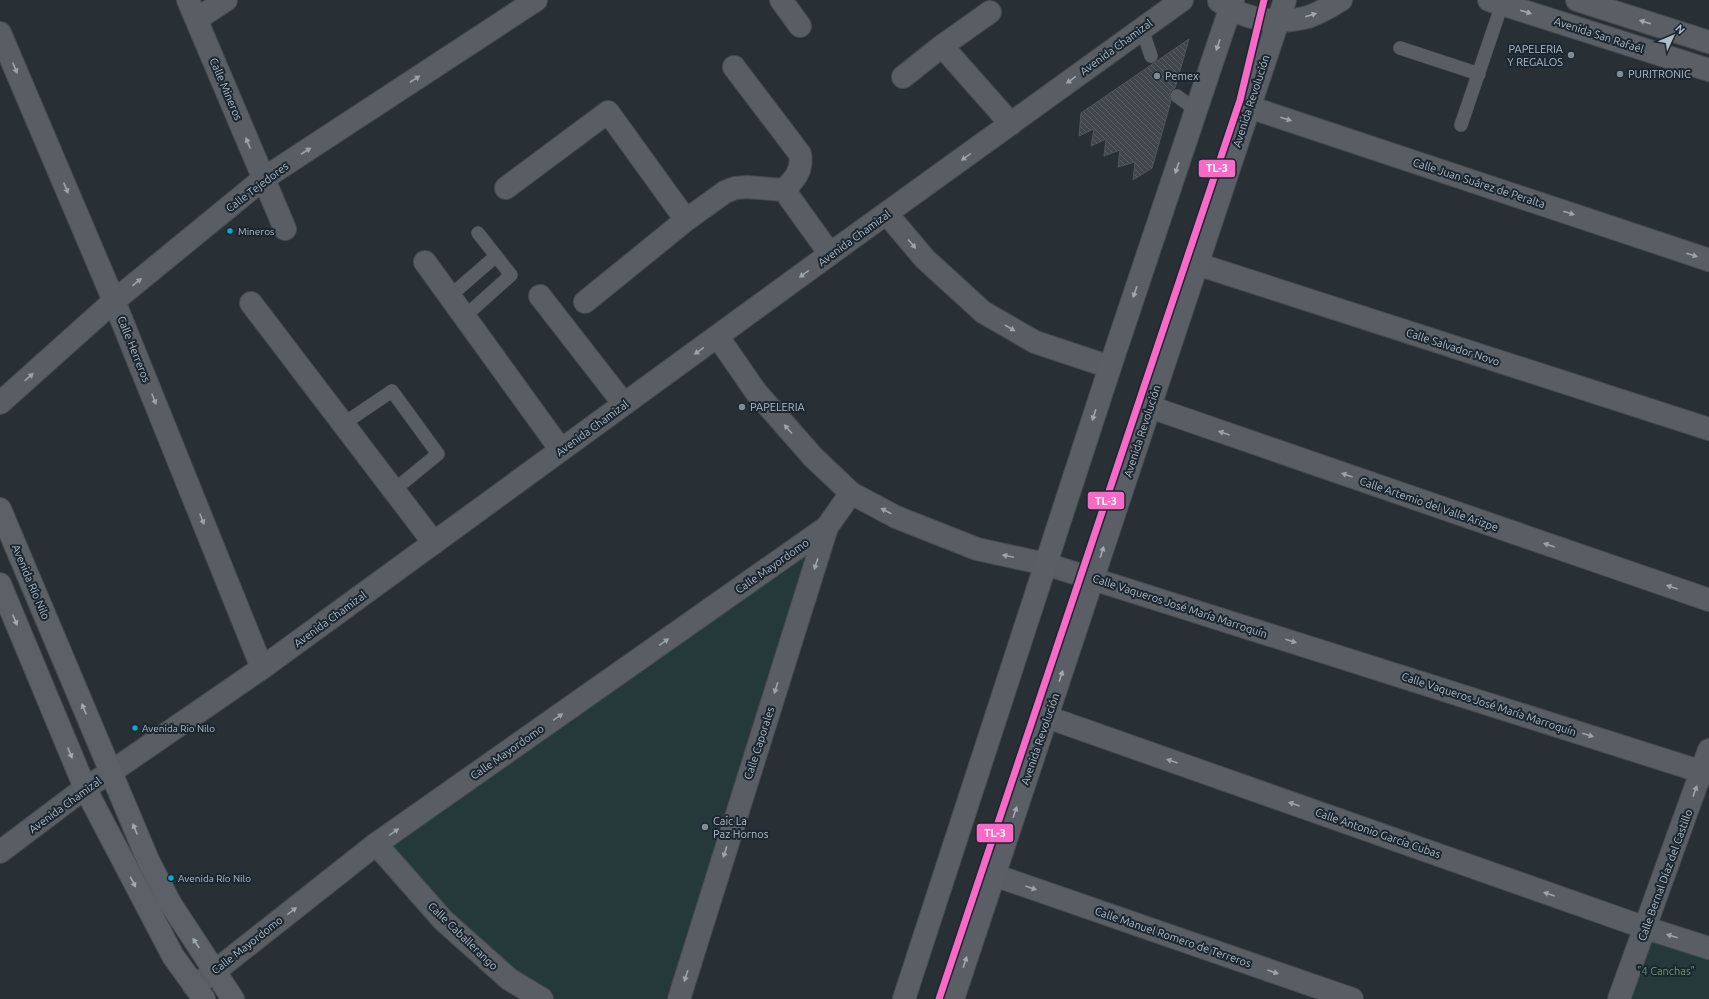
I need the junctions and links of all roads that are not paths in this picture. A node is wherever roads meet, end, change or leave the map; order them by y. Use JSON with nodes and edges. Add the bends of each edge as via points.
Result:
{"nodes":[{"id":1,"x":226,"y":0,"type":"edge"},
{"id":2,"x":536,"y":0,"type":"edge"},
{"id":3,"x":1182,"y":0,"type":"edge"},
{"id":4,"x":1285,"y":0,"type":"edge"},
{"id":5,"x":1341,"y":0,"type":"edge"},
{"id":6,"x":1577,"y":0,"type":"edge"},
{"id":7,"x":1496,"y":2,"type":"edge"},
{"id":8,"x":788,"y":3,"type":"edge"},
{"id":9,"x":1227,"y":3,"type":"edge"},
{"id":10,"x":192,"y":10,"type":"edge"},
{"id":11,"x":990,"y":12,"type":"dead end"},
{"id":12,"x":1277,"y":21,"type":"junction"},
{"id":13,"x":800,"y":26,"type":"dead end"},
{"id":14,"x":1142,"y":29,"type":"junction"},
{"id":15,"x":0,"y":33,"type":"edge"},
{"id":16,"x":1709,"y":42,"type":"edge"},
{"id":17,"x":942,"y":46,"type":"junction"},
{"id":18,"x":1400,"y":48,"type":"dead end"},
{"id":19,"x":1151,"y":56,"type":"dead end"},
{"id":20,"x":734,"y":67,"type":"dead end"},
{"id":21,"x":1709,"y":70,"type":"edge"},
{"id":22,"x":1479,"y":74,"type":"junction"},
{"id":23,"x":903,"y":77,"type":"dead end"},
{"id":24,"x":1177,"y":96,"type":"dead end"},
{"id":25,"x":1249,"y":107,"type":"junction"},
{"id":26,"x":1196,"y":110,"type":"junction"},
{"id":27,"x":1011,"y":124,"type":"junction"},
{"id":28,"x":1461,"y":125,"type":"dead end"},
{"id":29,"x":263,"y":179,"type":"junction"},
{"id":30,"x":506,"y":188,"type":"dead end"},
{"id":31,"x":784,"y":190,"type":"junction"},
{"id":32,"x":887,"y":214,"type":"junction"},
{"id":33,"x":686,"y":220,"type":"junction"},
{"id":34,"x":284,"y":229,"type":"dead end"},
{"id":35,"x":478,"y":233,"type":"dead end"},
{"id":36,"x":830,"y":254,"type":"junction"},
{"id":37,"x":496,"y":256,"type":"junction"},
{"id":38,"x":1709,"y":260,"type":"edge"},
{"id":39,"x":425,"y":262,"type":"dead end"},
{"id":40,"x":1197,"y":264,"type":"junction"},
{"id":41,"x":450,"y":296,"type":"junction"},
{"id":42,"x":540,"y":296,"type":"dead end"},
{"id":43,"x":114,"y":301,"type":"junction"},
{"id":44,"x":585,"y":302,"type":"dead end"},
{"id":45,"x":251,"y":303,"type":"dead end"},
{"id":46,"x":464,"y":316,"type":"junction"},
{"id":47,"x":718,"y":337,"type":"junction"},
{"id":48,"x":1110,"y":366,"type":"junction"},
{"id":49,"x":0,"y":403,"type":"edge"},
{"id":50,"x":624,"y":404,"type":"junction"},
{"id":51,"x":1150,"y":407,"type":"junction"},
{"id":52,"x":344,"y":424,"type":"junction"},
{"id":53,"x":1709,"y":429,"type":"edge"},
{"id":54,"x":561,"y":450,"type":"junction"},
{"id":55,"x":394,"y":490,"type":"junction"},
{"id":56,"x":851,"y":493,"type":"junction"},
{"id":57,"x":0,"y":509,"type":"edge"},
{"id":58,"x":827,"y":527,"type":"junction"},
{"id":59,"x":434,"y":543,"type":"junction"},
{"id":60,"x":1046,"y":564,"type":"junction"},
{"id":61,"x":1093,"y":578,"type":"junction"},
{"id":62,"x":0,"y":584,"type":"edge"},
{"id":63,"x":1709,"y":600,"type":"edge"},
{"id":64,"x":262,"y":668,"type":"junction"},
{"id":65,"x":1047,"y":717,"type":"junction"},
{"id":66,"x":1709,"y":750,"type":"edge"},
{"id":67,"x":111,"y":772,"type":"junction"},
{"id":68,"x":1706,"y":772,"type":"edge"},
{"id":69,"x":85,"y":788,"type":"junction"},
{"id":70,"x":376,"y":844,"type":"junction"},
{"id":71,"x":0,"y":852,"type":"edge"},
{"id":72,"x":994,"y":875,"type":"junction"},
{"id":73,"x":1646,"y":928,"type":"junction"},
{"id":74,"x":1709,"y":948,"type":"edge"},
{"id":75,"x":214,"y":972,"type":"junction"},
{"id":76,"x":199,"y":992,"type":"edge"},
{"id":77,"x":233,"y":999,"type":"edge"},
{"id":78,"x":542,"y":999,"type":"edge"},
{"id":79,"x":678,"y":999,"type":"edge"},
{"id":80,"x":904,"y":999,"type":"edge"},
{"id":81,"x":953,"y":999,"type":"edge"},
{"id":82,"x":1352,"y":999,"type":"edge"},
{"id":83,"x":1619,"y":999,"type":"edge"}],
"edges":[{"from":1,"to":10,"type":"street"},
{"from":29,"to":2,"type":"street","name":"Calle Tejedores","one_way":true},
{"from":3,"to":14,"type":"street","name":"Avenida Chamizal"},
{"from":4,"to":12,"type":"main road","name":"Avenida Revolución"},
{"from":12,"to":5,"type":"main road","one_way":true,"via":[[1307,17]]},
{"from":16,"to":6,"type":"main road","one_way":true},
{"from":7,"to":21,"type":"main road","name":"Avenida San Rafaél","one_way":true},
{"from":7,"to":22,"type":"lane"},
{"from":8,"to":13,"type":"street"},
{"from":9,"to":12,"type":"main road","via":[[1260,19]]},
{"from":9,"to":26,"type":"main road","one_way":true},
{"from":29,"to":10,"type":"street","name":"Calle Mineros","one_way":true},
{"from":11,"to":17,"type":"street"},
{"from":12,"to":25,"type":"main road","name":"Avenida Revolución"},
{"from":14,"to":19,"type":"lane"},
{"from":14,"to":27,"type":"street","name":"Avenida Chamizal","one_way":true},
{"from":15,"to":43,"type":"street","name":"Calle Herreros","one_way":true},
{"from":17,"to":23,"type":"street"},
{"from":17,"to":27,"type":"street"},
{"from":18,"to":22,"type":"lane"},
{"from":20,"to":31,"type":"street","via":[[800,154],[800,170]]},
{"from":22,"to":28,"type":"lane"},
{"from":24,"to":26,"type":"lane"},
{"from":25,"to":38,"type":"street","name":"Calle Juan Suárez de Peralta","one_way":true},
{"from":25,"to":40,"type":"main road","name":"Avenida Revolución"},
{"from":26,"to":48,"type":"main road","one_way":true},
{"from":27,"to":32,"type":"street","name":"Avenida Chamizal","one_way":true},
{"from":29,"to":34,"type":"street","name":"Calle Mineros"},
{"from":43,"to":29,"type":"street","name":"Calle Tejedores","one_way":true},
{"from":30,"to":33,"type":"street","via":[[608,112]]},
{"from":31,"to":33,"type":"street","via":[[735,188],[725,192]]},
{"from":31,"to":36,"type":"street"},
{"from":32,"to":36,"type":"street","name":"Avenida Chamizal"},
{"from":32,"to":48,"type":"street","one_way":true,"via":[[924,259],[983,312],[1035,342]]},
{"from":33,"to":44,"type":"street"},
{"from":35,"to":37,"type":"lane"},
{"from":36,"to":47,"type":"street","name":"Avenida Chamizal","one_way":true},
{"from":37,"to":41,"type":"lane"},
{"from":37,"to":46,"type":"lane","via":[[511,275]]},
{"from":39,"to":41,"type":"street"},
{"from":40,"to":51,"type":"main road","name":"Avenida Revolución"},
{"from":40,"to":53,"type":"street","name":"Calle Salvador Novo"},
{"from":41,"to":46,"type":"street"},
{"from":42,"to":50,"type":"street"},
{"from":49,"to":43,"type":"street","name":"Calle Tejedores","one_way":true},
{"from":43,"to":64,"type":"street","name":"Calle Herreros","one_way":true},
{"from":45,"to":52,"type":"street"},
{"from":46,"to":54,"type":"street"},
{"from":47,"to":50,"type":"street","name":"Avenida Chamizal","one_way":true},
{"from":56,"to":47,"type":"street","name":"Calle Vaqueros José María Marroquín","one_way":true,"via":[[812,457],[756,392]]},
{"from":48,"to":60,"type":"main road","one_way":true},
{"from":50,"to":54,"type":"street","name":"Avenida Chamizal"},
{"from":61,"to":51,"type":"main road","name":"Avenida Revolución","one_way":true},
{"from":63,"to":51,"type":"street","name":"Calle Artemio del Valle Arizpe","one_way":true},
{"from":52,"to":55,"type":"street"},
{"from":52,"to":55,"type":"lane","via":[[392,391],[438,454]]},
{"from":54,"to":59,"type":"street","name":"Avenida Chamizal"},
{"from":55,"to":59,"type":"street"},
{"from":56,"to":58,"type":"street","name":"Calle Caporales"},
{"from":60,"to":56,"type":"street","name":"Calle Vaqueros José María Marroquín","one_way":true,"via":[[977,549],[896,517]]},
{"from":67,"to":57,"type":"main road","name":"Avenida Río Nilo","one_way":true},
{"from":70,"to":58,"type":"street","name":"Calle Mayordomo","one_way":true},
{"from":58,"to":79,"type":"street","name":"Calle Caporales","one_way":true},
{"from":59,"to":64,"type":"street","name":"Avenida Chamizal"},
{"from":60,"to":61,"type":"street","name":"Calle Vaqueros José María Marroquín"},
{"from":60,"to":80,"type":"main road"},
{"from":65,"to":61,"type":"main road","name":"Avenida Revolución","one_way":true},
{"from":61,"to":68,"type":"street","name":"Calle Vaqueros José María Marroquín","one_way":true},
{"from":62,"to":69,"type":"main road","one_way":true},
{"from":64,"to":67,"type":"street","name":"Avenida Chamizal"},
{"from":72,"to":65,"type":"main road","name":"Avenida Revolución","one_way":true},
{"from":73,"to":65,"type":"street","name":"Calle Antonio García Cubas","one_way":true},
{"from":66,"to":68,"type":"street","name":"Calle Bernal Díaz del Castillo"},
{"from":67,"to":69,"type":"street","name":"Avenida Chamizal"},
{"from":75,"to":67,"type":"main road","name":"Avenida Río Nilo","one_way":true,"via":[[170,902],[148,860]]},
{"from":73,"to":68,"type":"street","name":"Calle Bernal Díaz del Castillo","one_way":true},
{"from":69,"to":71,"type":"street","name":"Avenida Chamizal"},
{"from":69,"to":76,"type":"main road","one_way":true,"via":[[169,949]]},
{"from":75,"to":70,"type":"street","name":"Calle Mayordomo","one_way":true},
{"from":70,"to":78,"type":"street","name":"Calle Caballerango","via":[[443,920],[509,979]]},
{"from":81,"to":72,"type":"main road","name":"Avenida Revolución","one_way":true},
{"from":72,"to":82,"type":"street","name":"Calle Manuel Romero de Terreros","one_way":true},
{"from":74,"to":73,"type":"street","name":"Calle Antonio García Cubas","one_way":true},
{"from":73,"to":83,"type":"street","name":"Calle Bernal Díaz del Castillo"},
{"from":75,"to":76,"type":"street","name":"Calle Mayordomo"},
{"from":75,"to":77,"type":"main road","name":"Avenida Río Nilo"}]}
